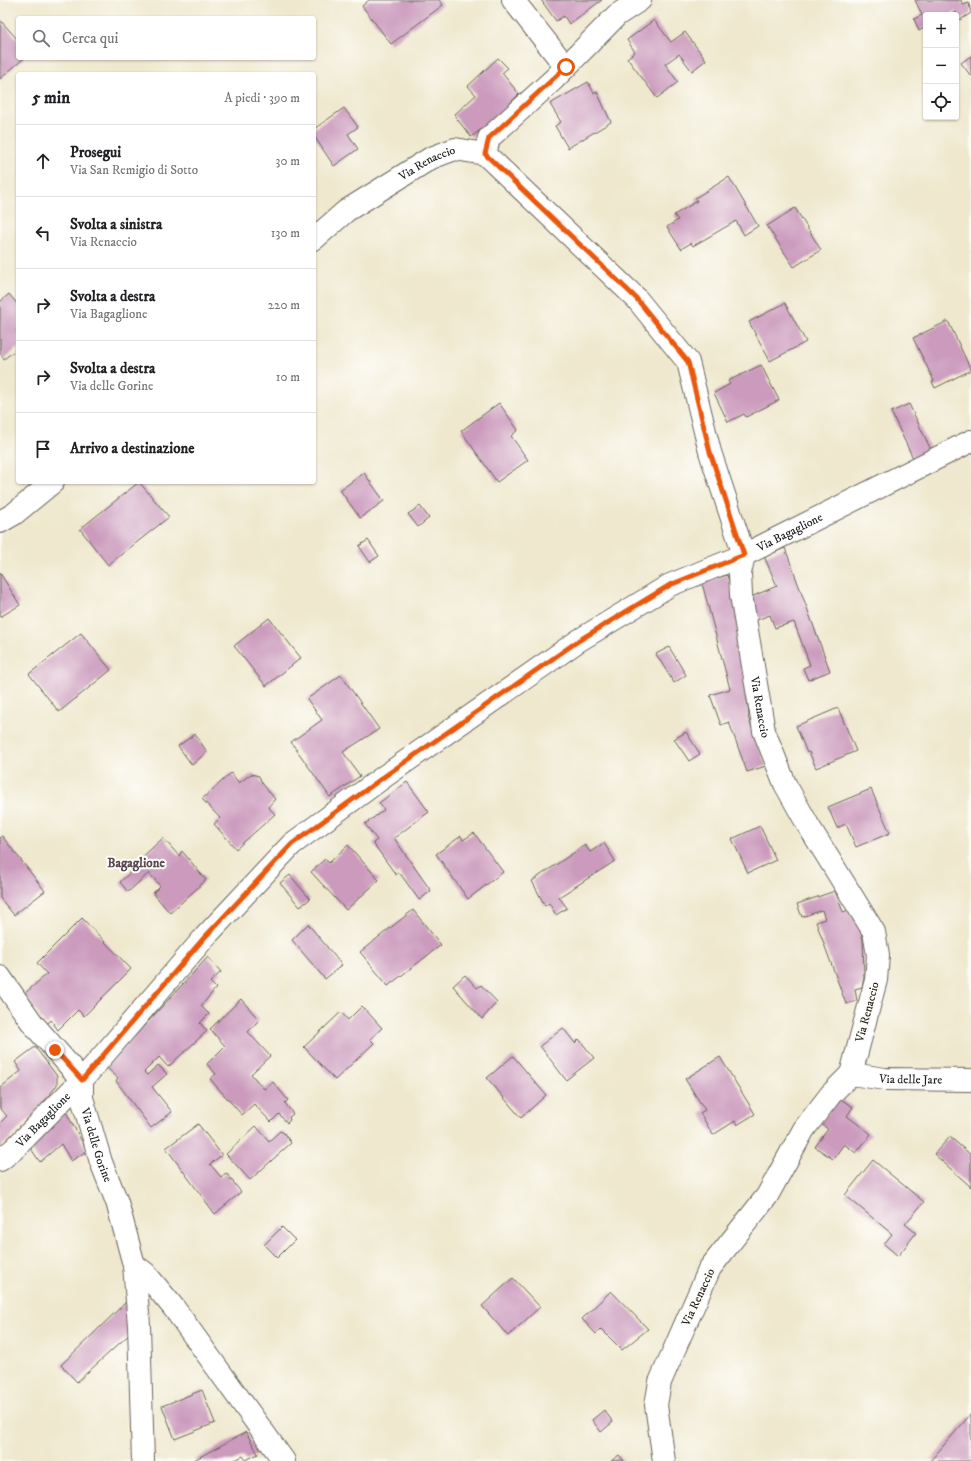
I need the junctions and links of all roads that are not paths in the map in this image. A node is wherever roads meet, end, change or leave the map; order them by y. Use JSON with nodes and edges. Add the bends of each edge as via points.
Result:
{"nodes":[{"id":1,"x":513,"y":0,"type":"edge"},
{"id":2,"x":640,"y":0,"type":"edge"},
{"id":3,"x":566,"y":67,"type":"junction"},
{"id":4,"x":485,"y":154,"type":"junction"},
{"id":5,"x":316,"y":237,"type":"edge"},
{"id":6,"x":971,"y":441,"type":"edge"},
{"id":7,"x":51,"y":484,"type":"edge"},
{"id":8,"x":0,"y":522,"type":"edge"},
{"id":9,"x":744,"y":555,"type":"junction"},
{"id":10,"x":0,"y":977,"type":"edge"},
{"id":11,"x":851,"y":1074,"type":"junction"},
{"id":12,"x":82,"y":1080,"type":"junction"},
{"id":13,"x":971,"y":1080,"type":"edge"},
{"id":14,"x":0,"y":1160,"type":"edge"},
{"id":15,"x":134,"y":1265,"type":"junction"},
{"id":16,"x":143,"y":1461,"type":"edge"},
{"id":17,"x":284,"y":1461,"type":"edge"},
{"id":18,"x":664,"y":1461,"type":"edge"}],
"edges":[{"from":1,"to":3,"type":"street"},
{"from":2,"to":3,"type":"street","via":[[617,15]]},
{"from":3,"to":4,"type":"street","via":[[489,138]]},
{"from":4,"to":5,"type":"street","name":"Via Renaccio","via":[[455,149],[431,158],[346,211]]},
{"from":4,"to":9,"type":"street","name":"Via Renaccio","via":[[636,298],[688,362],[710,452]]},
{"from":6,"to":9,"type":"street","name":"Via Bagaglione"},
{"from":7,"to":8,"type":"street","via":[[14,514]]},
{"from":9,"to":11,"type":"street","name":"Via Renaccio","via":[[740,574],[741,595],[764,731],[785,784],[874,932],[878,954],[876,980]]},
{"from":9,"to":12,"type":"street","name":"Via Bagaglione","via":[[670,585],[578,641],[292,844],[204,938]]},
{"from":10,"to":12,"type":"street","via":[[33,1024]]},
{"from":11,"to":13,"type":"street","name":"Via delle Jare","via":[[885,1079]]},
{"from":11,"to":18,"type":"street","name":"Via Renaccio","via":[[831,1094],[804,1129],[766,1196],[710,1268],[660,1382],[656,1405]]},
{"from":12,"to":14,"type":"street","name":"Via Bagaglione"},
{"from":12,"to":15,"type":"street","name":"Via delle Gorine","via":[[82,1098],[101,1162],[117,1202]]},
{"from":15,"to":16,"type":"street","name":"Via delle Gorine","via":[[139,1325]]},
{"from":15,"to":17,"type":"street","via":[[145,1273],[174,1308]]}]}
